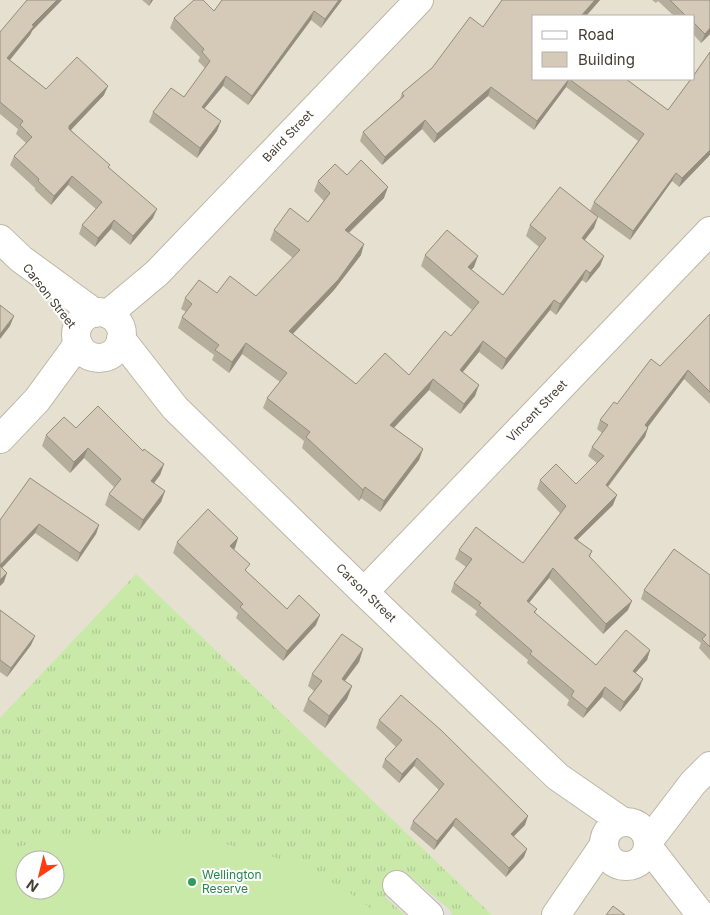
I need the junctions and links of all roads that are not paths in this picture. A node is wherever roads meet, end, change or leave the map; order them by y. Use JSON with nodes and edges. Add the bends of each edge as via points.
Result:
{"nodes":[{"id":1,"x":419,"y":0,"type":"edge"},
{"id":2,"x":710,"y":231,"type":"edge"},
{"id":3,"x":0,"y":239,"type":"edge"},
{"id":4,"x":99,"y":335,"type":"junction"},
{"id":5,"x":0,"y":439,"type":"edge"},
{"id":6,"x":364,"y":592,"type":"junction"},
{"id":7,"x":702,"y":774,"type":"edge"},
{"id":8,"x":627,"y":844,"type":"junction"},
{"id":9,"x":397,"y":885,"type":"dead end"},
{"id":10,"x":559,"y":911,"type":"edge"},
{"id":11,"x":429,"y":915,"type":"edge"},
{"id":12,"x":701,"y":915,"type":"edge"}],
"edges":[{"from":1,"to":4,"type":"street","name":"Baird Street"},
{"from":2,"to":6,"type":"street","name":"Vincent Street"},
{"from":3,"to":4,"type":"street","name":"Carson Street"},
{"from":4,"to":5,"type":"street","name":"Baird Street"},
{"from":4,"to":6,"type":"street","name":"Carson Street"},
{"from":6,"to":8,"type":"street","name":"Carson Street"},
{"from":7,"to":8,"type":"street"},
{"from":8,"to":10,"type":"street"},
{"from":8,"to":12,"type":"street","name":"Carson Street"},
{"from":9,"to":11,"type":"street"}]}
